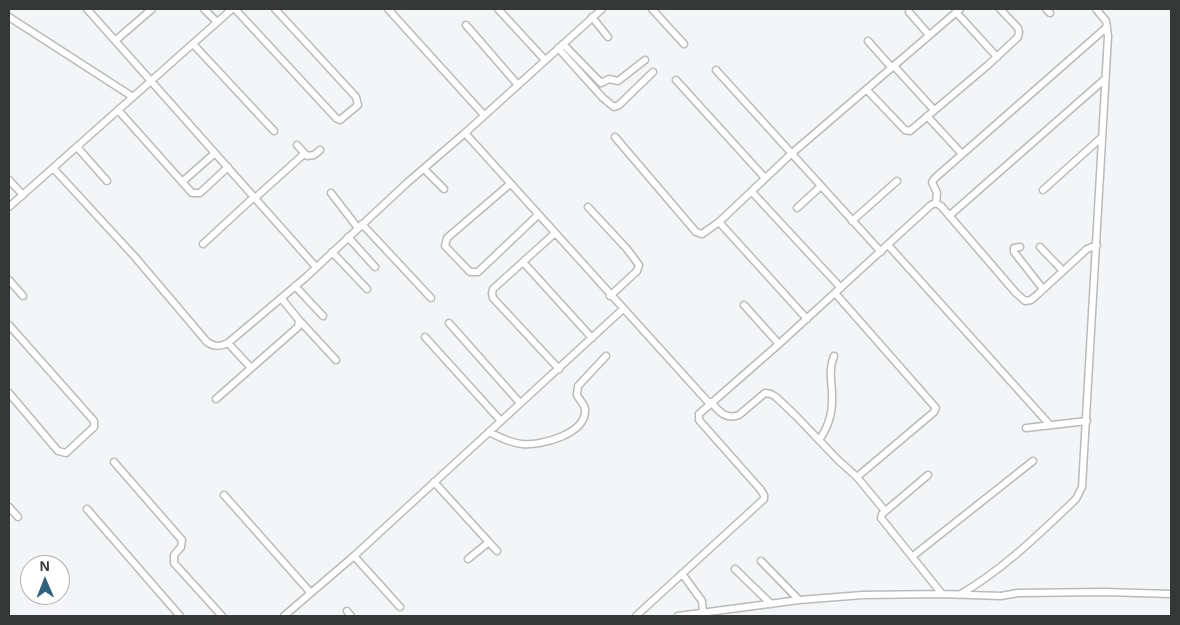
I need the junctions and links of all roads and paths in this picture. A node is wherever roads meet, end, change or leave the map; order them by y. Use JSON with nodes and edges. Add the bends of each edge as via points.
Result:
{"nodes":[{"id":1,"x":88,"y":9,"type":"edge"},
{"id":2,"x":152,"y":9,"type":"edge"},
{"id":3,"x":204,"y":9,"type":"edge"},
{"id":4,"x":233,"y":9,"type":"edge"},
{"id":5,"x":276,"y":9,"type":"edge"},
{"id":6,"x":388,"y":9,"type":"edge"},
{"id":7,"x":498,"y":9,"type":"edge"},
{"id":8,"x":602,"y":9,"type":"edge"},
{"id":9,"x":652,"y":9,"type":"edge"},
{"id":10,"x":1000,"y":9,"type":"edge"},
{"id":11,"x":1096,"y":9,"type":"edge"},
{"id":12,"x":958,"y":10,"type":"edge"},
{"id":13,"x":909,"y":12,"type":"dead end"},
{"id":14,"x":9,"y":17,"type":"edge"},
{"id":15,"x":592,"y":17,"type":"junction"},
{"id":16,"x":217,"y":22,"type":"junction"},
{"id":17,"x":466,"y":25,"type":"dead end"},
{"id":18,"x":1107,"y":27,"type":"junction"},
{"id":19,"x":929,"y":35,"type":"junction"},
{"id":20,"x":608,"y":37,"type":"dead end"},
{"id":21,"x":116,"y":40,"type":"junction"},
{"id":22,"x":868,"y":41,"type":"dead end"},
{"id":23,"x":192,"y":44,"type":"junction"},
{"id":24,"x":684,"y":44,"type":"dead end"},
{"id":25,"x":561,"y":46,"type":"junction"},
{"id":26,"x":997,"y":57,"type":"junction"},
{"id":27,"x":545,"y":60,"type":"junction"},
{"id":28,"x":645,"y":60,"type":"dead end"},
{"id":29,"x":893,"y":67,"type":"junction"},
{"id":30,"x":716,"y":70,"type":"dead end"},
{"id":31,"x":653,"y":72,"type":"dead end"},
{"id":32,"x":1105,"y":79,"type":"junction"},
{"id":33,"x":150,"y":80,"type":"junction"},
{"id":34,"x":676,"y":80,"type":"dead end"},
{"id":35,"x":518,"y":85,"type":"junction"},
{"id":36,"x":867,"y":90,"type":"junction"},
{"id":37,"x":133,"y":97,"type":"junction"},
{"id":38,"x":118,"y":110,"type":"junction"},
{"id":39,"x":934,"y":110,"type":"junction"},
{"id":40,"x":484,"y":115,"type":"junction"},
{"id":41,"x":927,"y":116,"type":"junction"},
{"id":42,"x":274,"y":131,"type":"dead end"},
{"id":43,"x":464,"y":133,"type":"junction"},
{"id":44,"x":1102,"y":136,"type":"junction"},
{"id":45,"x":615,"y":137,"type":"dead end"},
{"id":46,"x":297,"y":145,"type":"dead end"},
{"id":47,"x":77,"y":147,"type":"junction"},
{"id":48,"x":320,"y":150,"type":"dead end"},
{"id":49,"x":214,"y":152,"type":"junction"},
{"id":50,"x":304,"y":154,"type":"junction"},
{"id":51,"x":792,"y":154,"type":"junction"},
{"id":52,"x":962,"y":154,"type":"junction"},
{"id":53,"x":228,"y":167,"type":"junction"},
{"id":54,"x":53,"y":168,"type":"junction"},
{"id":55,"x":424,"y":168,"type":"junction"},
{"id":56,"x":765,"y":178,"type":"junction"},
{"id":57,"x":9,"y":180,"type":"edge"},
{"id":58,"x":107,"y":181,"type":"dead end"},
{"id":59,"x":898,"y":181,"type":"dead end"},
{"id":60,"x":182,"y":182,"type":"junction"},
{"id":61,"x":510,"y":184,"type":"junction"},
{"id":62,"x":821,"y":186,"type":"junction"},
{"id":63,"x":444,"y":189,"type":"dead end"},
{"id":64,"x":1043,"y":190,"type":"dead end"},
{"id":65,"x":752,"y":192,"type":"junction"},
{"id":66,"x":330,"y":193,"type":"dead end"},
{"id":67,"x":23,"y":195,"type":"junction"},
{"id":68,"x":254,"y":198,"type":"junction"},
{"id":69,"x":936,"y":203,"type":"junction"},
{"id":70,"x":588,"y":207,"type":"dead end"},
{"id":71,"x":9,"y":208,"type":"edge"},
{"id":72,"x":797,"y":208,"type":"dead end"},
{"id":73,"x":538,"y":215,"type":"junction"},
{"id":74,"x":949,"y":216,"type":"junction"},
{"id":75,"x":852,"y":221,"type":"junction"},
{"id":76,"x":719,"y":222,"type":"junction"},
{"id":77,"x":360,"y":226,"type":"junction"},
{"id":78,"x":554,"y":234,"type":"junction"},
{"id":79,"x":348,"y":237,"type":"junction"},
{"id":80,"x":203,"y":244,"type":"dead end"},
{"id":81,"x":888,"y":245,"type":"junction"},
{"id":82,"x":1097,"y":245,"type":"junction"},
{"id":83,"x":1020,"y":247,"type":"dead end"},
{"id":84,"x":1040,"y":247,"type":"dead end"},
{"id":85,"x":332,"y":252,"type":"junction"},
{"id":86,"x":881,"y":252,"type":"junction"},
{"id":87,"x":523,"y":262,"type":"junction"},
{"id":88,"x":316,"y":267,"type":"junction"},
{"id":89,"x":375,"y":267,"type":"dead end"},
{"id":90,"x":1063,"y":272,"type":"junction"},
{"id":91,"x":9,"y":280,"type":"edge"},
{"id":92,"x":296,"y":286,"type":"junction"},
{"id":93,"x":841,"y":288,"type":"junction"},
{"id":94,"x":367,"y":289,"type":"dead end"},
{"id":95,"x":1043,"y":289,"type":"junction"},
{"id":96,"x":835,"y":293,"type":"junction"},
{"id":97,"x":23,"y":296,"type":"dead end"},
{"id":98,"x":610,"y":296,"type":"junction"},
{"id":99,"x":281,"y":298,"type":"junction"},
{"id":100,"x":431,"y":298,"type":"dead end"},
{"id":101,"x":744,"y":304,"type":"dead end"},
{"id":102,"x":623,"y":310,"type":"junction"},
{"id":103,"x":323,"y":316,"type":"dead end"},
{"id":104,"x":807,"y":319,"type":"junction"},
{"id":105,"x":299,"y":320,"type":"junction"},
{"id":106,"x":449,"y":323,"type":"dead end"},
{"id":107,"x":9,"y":324,"type":"edge"},
{"id":108,"x":425,"y":337,"type":"dead end"},
{"id":109,"x":592,"y":338,"type":"junction"},
{"id":110,"x":228,"y":343,"type":"junction"},
{"id":111,"x":779,"y":344,"type":"junction"},
{"id":112,"x":606,"y":356,"type":"dead end"},
{"id":113,"x":834,"y":356,"type":"dead end"},
{"id":114,"x":336,"y":360,"type":"dead end"},
{"id":115,"x":251,"y":368,"type":"junction"},
{"id":116,"x":559,"y":369,"type":"junction"},
{"id":117,"x":9,"y":394,"type":"edge"},
{"id":118,"x":216,"y":399,"type":"dead end"},
{"id":119,"x":520,"y":403,"type":"junction"},
{"id":120,"x":710,"y":403,"type":"junction"},
{"id":121,"x":501,"y":421,"type":"junction"},
{"id":122,"x":1087,"y":421,"type":"junction"},
{"id":123,"x":1050,"y":425,"type":"junction"},
{"id":124,"x":1026,"y":428,"type":"dead end"},
{"id":125,"x":489,"y":432,"type":"junction"},
{"id":126,"x":819,"y":440,"type":"junction"},
{"id":127,"x":1033,"y":461,"type":"dead end"},
{"id":128,"x":114,"y":462,"type":"dead end"},
{"id":129,"x":928,"y":475,"type":"dead end"},
{"id":130,"x":858,"y":477,"type":"junction"},
{"id":131,"x":434,"y":482,"type":"junction"},
{"id":132,"x":224,"y":494,"type":"dead end"},
{"id":133,"x":9,"y":507,"type":"edge"},
{"id":134,"x":87,"y":509,"type":"dead end"},
{"id":135,"x":885,"y":511,"type":"junction"},
{"id":136,"x":18,"y":517,"type":"dead end"},
{"id":137,"x":489,"y":542,"type":"junction"},
{"id":138,"x":497,"y":552,"type":"dead end"},
{"id":139,"x":354,"y":556,"type":"junction"},
{"id":140,"x":912,"y":556,"type":"junction"},
{"id":141,"x":468,"y":560,"type":"dead end"},
{"id":142,"x":761,"y":561,"type":"dead end"},
{"id":143,"x":735,"y":569,"type":"dead end"},
{"id":144,"x":682,"y":575,"type":"junction"},
{"id":145,"x":310,"y":592,"type":"junction"},
{"id":146,"x":942,"y":594,"type":"junction"},
{"id":147,"x":1171,"y":594,"type":"edge"},
{"id":148,"x":959,"y":595,"type":"junction"},
{"id":149,"x":800,"y":600,"type":"junction"},
{"id":150,"x":771,"y":604,"type":"junction"},
{"id":151,"x":400,"y":607,"type":"dead end"},
{"id":152,"x":703,"y":613,"type":"junction"},
{"id":153,"x":180,"y":616,"type":"edge"},
{"id":154,"x":222,"y":616,"type":"edge"},
{"id":155,"x":284,"y":616,"type":"edge"},
{"id":156,"x":636,"y":616,"type":"edge"},
{"id":157,"x":678,"y":616,"type":"edge"}],
"edges":[{"from":1,"to":21,"type":"street"},
{"from":2,"to":21,"type":"street"},
{"from":3,"to":16,"type":"street"},
{"from":4,"to":5,"type":"street","via":[[336,118],[344,118],[358,105],[356,97]]},
{"from":4,"to":16,"type":"street"},
{"from":6,"to":40,"type":"street"},
{"from":7,"to":27,"type":"street"},
{"from":8,"to":15,"type":"street"},
{"from":9,"to":24,"type":"street"},
{"from":10,"to":26,"type":"street","via":[[1018,28],[1019,34]]},
{"from":11,"to":18,"type":"street"},
{"from":12,"to":19,"type":"street"},
{"from":12,"to":26,"type":"street"},
{"from":13,"to":19,"type":"street"},
{"from":14,"to":37,"type":"street"},
{"from":15,"to":20,"type":"street"},
{"from":15,"to":25,"type":"street"},
{"from":16,"to":23,"type":"street"},
{"from":17,"to":35,"type":"street"},
{"from":18,"to":32,"type":"street"},
{"from":18,"to":52,"type":"street"},
{"from":19,"to":29,"type":"street"},
{"from":21,"to":33,"type":"street"},
{"from":22,"to":29,"type":"street"},
{"from":23,"to":33,"type":"street"},
{"from":23,"to":42,"type":"street"},
{"from":25,"to":27,"type":"street"},
{"from":25,"to":28,"type":"street","via":[[601,84],[609,79],[618,81]]},
{"from":25,"to":31,"type":"street","via":[[614,107]]},
{"from":26,"to":39,"type":"street"},
{"from":27,"to":35,"type":"street"},
{"from":29,"to":36,"type":"street"},
{"from":29,"to":39,"type":"street"},
{"from":30,"to":51,"type":"street"},
{"from":32,"to":44,"type":"street"},
{"from":32,"to":74,"type":"street"},
{"from":33,"to":37,"type":"street"},
{"from":33,"to":49,"type":"street"},
{"from":34,"to":56,"type":"street"},
{"from":35,"to":40,"type":"street"},
{"from":36,"to":41,"type":"street","via":[[906,131]]},
{"from":36,"to":51,"type":"street"},
{"from":37,"to":38,"type":"street"},
{"from":38,"to":47,"type":"street"},
{"from":38,"to":60,"type":"street"},
{"from":39,"to":41,"type":"street"},
{"from":40,"to":43,"type":"street"},
{"from":41,"to":52,"type":"street"},
{"from":43,"to":55,"type":"street"},
{"from":43,"to":61,"type":"street"},
{"from":44,"to":64,"type":"street"},
{"from":44,"to":82,"type":"street"},
{"from":45,"to":76,"type":"street","via":[[696,232],[705,233]]},
{"from":46,"to":50,"type":"street"},
{"from":47,"to":54,"type":"street"},
{"from":47,"to":58,"type":"street"},
{"from":48,"to":50,"type":"street","via":[[310,156]]},
{"from":49,"to":53,"type":"street"},
{"from":49,"to":60,"type":"street"},
{"from":50,"to":68,"type":"street"},
{"from":51,"to":56,"type":"street"},
{"from":51,"to":62,"type":"street"},
{"from":52,"to":69,"type":"street","via":[[933,180]]},
{"from":53,"to":60,"type":"street","via":[[200,194],[192,193]]},
{"from":53,"to":68,"type":"street"},
{"from":54,"to":67,"type":"street"},
{"from":54,"to":110,"type":"street","via":[[207,342],[214,346]]},
{"from":55,"to":63,"type":"street"},
{"from":55,"to":77,"type":"street"},
{"from":56,"to":65,"type":"street"},
{"from":57,"to":67,"type":"street"},
{"from":59,"to":75,"type":"street"},
{"from":61,"to":73,"type":"street"},
{"from":61,"to":73,"type":"street","via":[[446,238],[445,246],[470,272],[478,272]]},
{"from":62,"to":72,"type":"street"},
{"from":62,"to":75,"type":"street"},
{"from":65,"to":76,"type":"street"},
{"from":65,"to":93,"type":"street"},
{"from":66,"to":77,"type":"street"},
{"from":67,"to":71,"type":"street"},
{"from":68,"to":80,"type":"street"},
{"from":68,"to":88,"type":"street"},
{"from":69,"to":74,"type":"street"},
{"from":69,"to":81,"type":"street"},
{"from":70,"to":98,"type":"street","via":[[639,265],[637,271]]},
{"from":73,"to":78,"type":"street"},
{"from":74,"to":95,"type":"street","via":[[1022,300],[1031,300]]},
{"from":75,"to":86,"type":"street"},
{"from":76,"to":104,"type":"street"},
{"from":77,"to":79,"type":"street"},
{"from":77,"to":100,"type":"street"},
{"from":78,"to":87,"type":"street"},
{"from":78,"to":98,"type":"street"},
{"from":79,"to":85,"type":"street"},
{"from":79,"to":89,"type":"street"},
{"from":81,"to":86,"type":"street"},
{"from":81,"to":123,"type":"street"},
{"from":82,"to":90,"type":"street","via":[[1087,249]]},
{"from":82,"to":122,"type":"street"},
{"from":83,"to":95,"type":"street","via":[[1014,248],[1014,252]]},
{"from":84,"to":90,"type":"street"},
{"from":85,"to":88,"type":"street"},
{"from":85,"to":94,"type":"street"},
{"from":86,"to":93,"type":"street"},
{"from":87,"to":109,"type":"street"},
{"from":87,"to":116,"type":"street","via":[[493,289],[493,298]]},
{"from":88,"to":92,"type":"street"},
{"from":90,"to":95,"type":"street"},
{"from":91,"to":97,"type":"street"},
{"from":92,"to":99,"type":"street"},
{"from":92,"to":103,"type":"street"},
{"from":93,"to":96,"type":"street"},
{"from":96,"to":104,"type":"street"},
{"from":96,"to":130,"type":"street","via":[[936,408]]},
{"from":98,"to":102,"type":"street"},
{"from":99,"to":105,"type":"street"},
{"from":99,"to":110,"type":"street"},
{"from":101,"to":111,"type":"street"},
{"from":102,"to":109,"type":"street"},
{"from":102,"to":120,"type":"street"},
{"from":104,"to":111,"type":"street"},
{"from":105,"to":114,"type":"street"},
{"from":105,"to":115,"type":"street","via":[[298,327]]},
{"from":106,"to":119,"type":"street"},
{"from":107,"to":117,"type":"street","via":[[94,421],[94,427],[66,453],[62,453]]},
{"from":108,"to":121,"type":"street"},
{"from":109,"to":116,"type":"street"},
{"from":110,"to":115,"type":"street"},
{"from":111,"to":120,"type":"street"},
{"from":112,"to":125,"type":"street","via":[[578,386],[576,395],[585,411],[580,422],[568,433],[554,440],[529,444]]},
{"from":113,"to":126,"type":"street","via":[[830,365],[830,416],[827,429]]},
{"from":115,"to":118,"type":"street"},
{"from":116,"to":119,"type":"street"},
{"from":119,"to":121,"type":"street"},
{"from":120,"to":126,"type":"street","via":[[721,413],[734,417],[760,396],[771,394]]},
{"from":120,"to":144,"type":"street","via":[[698,415],[699,420],[760,489],[764,499]]},
{"from":121,"to":125,"type":"street"},
{"from":122,"to":123,"type":"street"},
{"from":122,"to":148,"type":"street","via":[[1082,487],[1076,499],[996,572]]},
{"from":123,"to":124,"type":"street"},
{"from":125,"to":131,"type":"street"},
{"from":126,"to":130,"type":"street"},
{"from":127,"to":140,"type":"street"},
{"from":128,"to":154,"type":"street","via":[[182,540],[174,555],[174,563]]},
{"from":129,"to":135,"type":"street"},
{"from":130,"to":135,"type":"street"},
{"from":131,"to":137,"type":"street"},
{"from":131,"to":139,"type":"street"},
{"from":132,"to":145,"type":"street"},
{"from":133,"to":136,"type":"street"},
{"from":134,"to":153,"type":"street"},
{"from":135,"to":140,"type":"street","via":[[881,518]]},
{"from":137,"to":138,"type":"street"},
{"from":137,"to":141,"type":"street"},
{"from":139,"to":145,"type":"street"},
{"from":139,"to":151,"type":"street"},
{"from":140,"to":146,"type":"street"},
{"from":142,"to":149,"type":"street"},
{"from":143,"to":150,"type":"street"},
{"from":144,"to":152,"type":"street","via":[[702,601]]},
{"from":144,"to":156,"type":"street"},
{"from":145,"to":155,"type":"street"},
{"from":146,"to":148,"type":"street"},
{"from":146,"to":149,"type":"street"},
{"from":147,"to":148,"type":"street"},
{"from":149,"to":150,"type":"street"},
{"from":150,"to":152,"type":"street"},
{"from":152,"to":157,"type":"street"}]}
